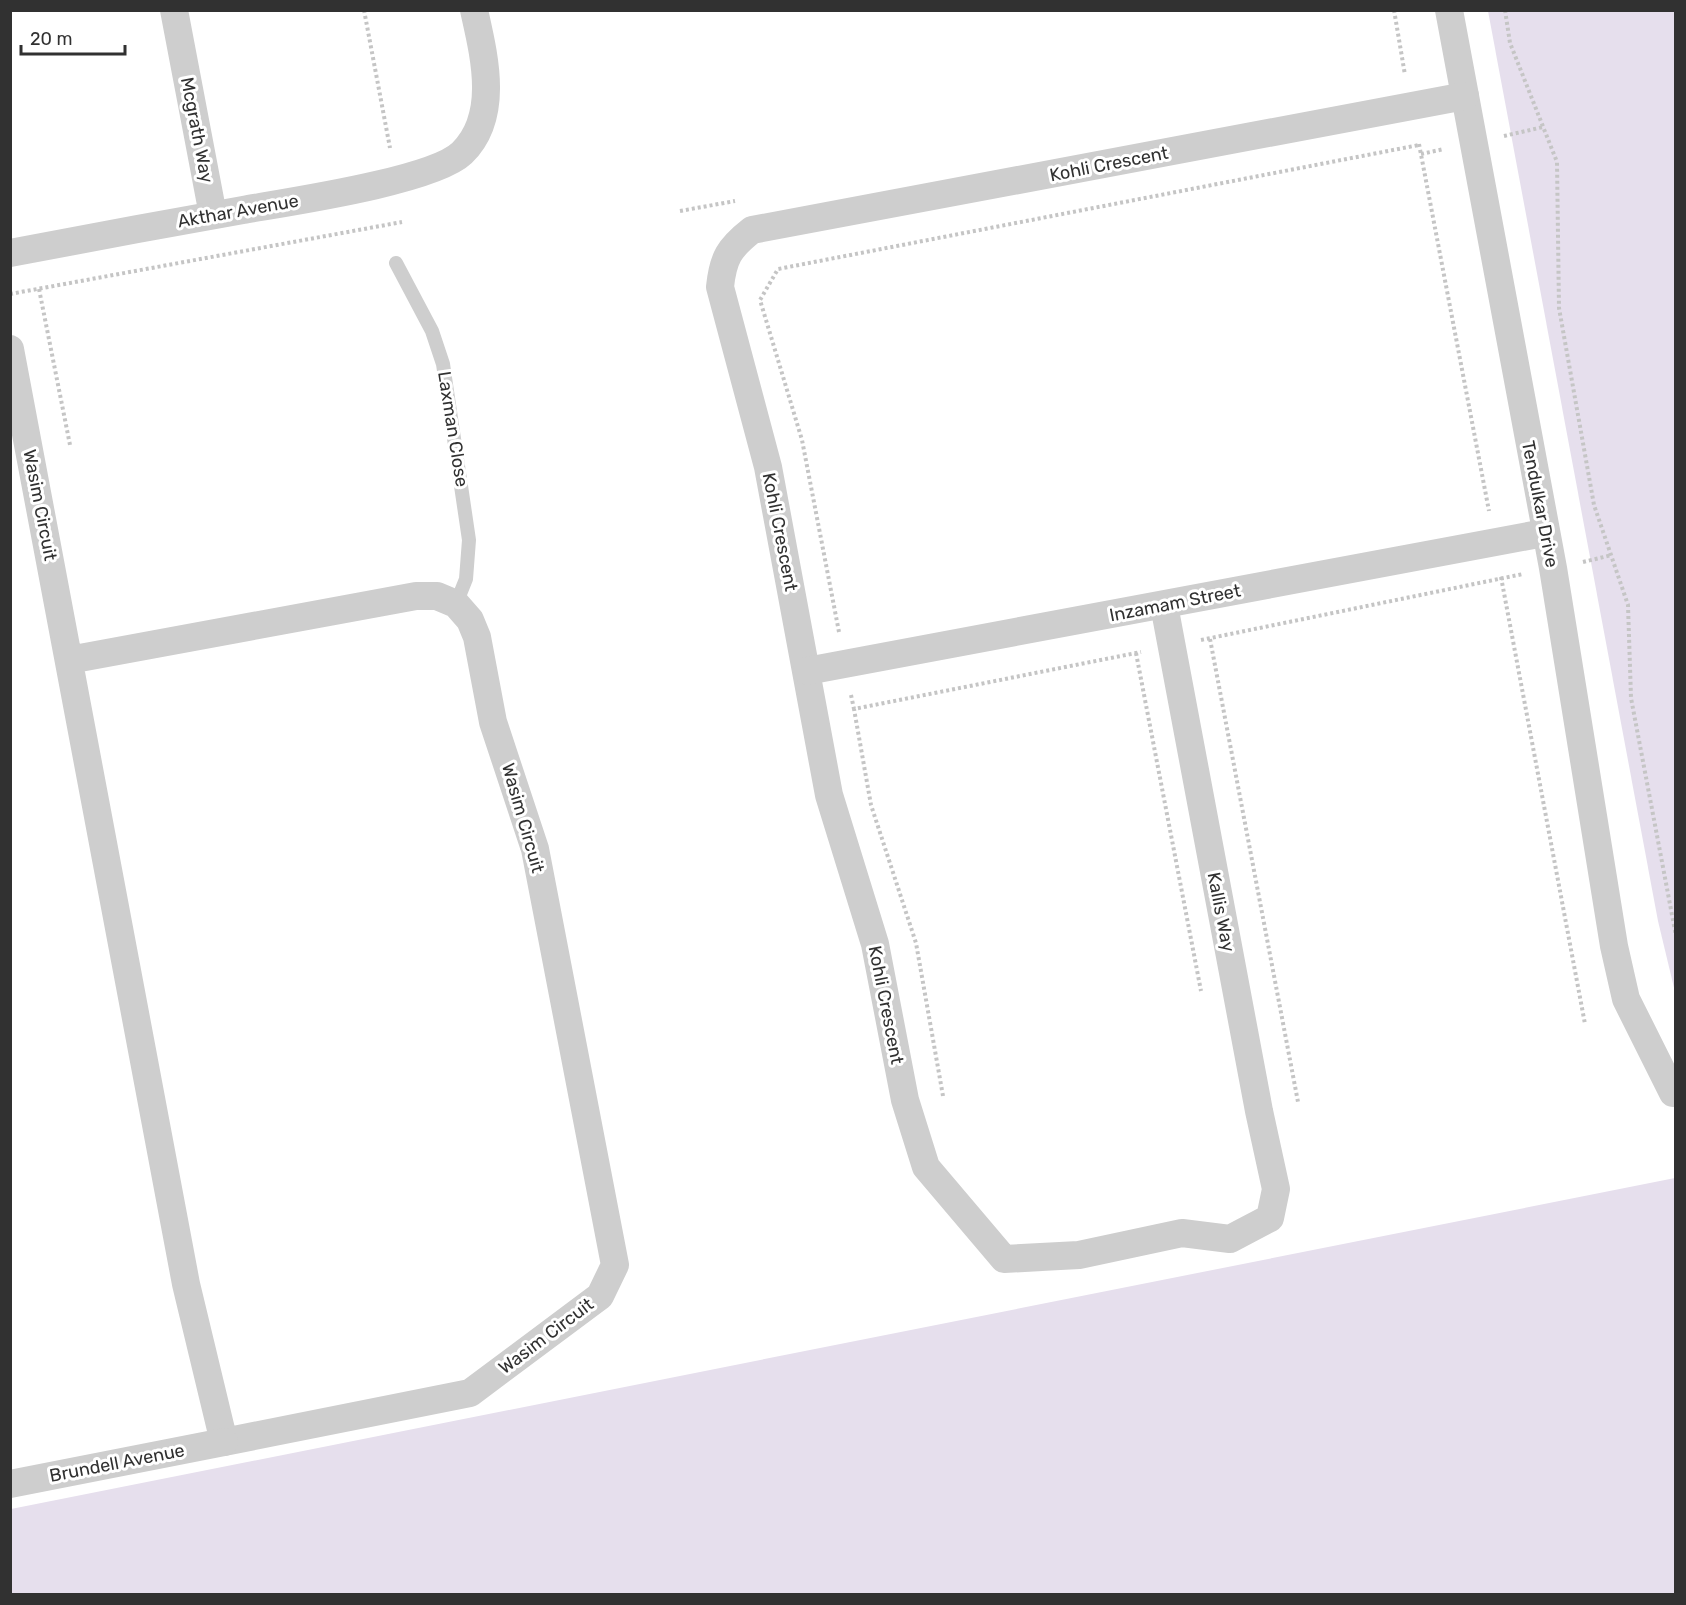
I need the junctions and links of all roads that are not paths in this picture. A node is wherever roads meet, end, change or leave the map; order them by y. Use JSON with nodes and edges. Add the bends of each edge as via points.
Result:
{"nodes":[{"id":1,"x":174,"y":10,"type":"edge"},
{"id":2,"x":474,"y":10,"type":"edge"},
{"id":3,"x":1449,"y":10,"type":"edge"},
{"id":4,"x":1465,"y":96,"type":"junction"},
{"id":5,"x":213,"y":215,"type":"junction"},
{"id":6,"x":10,"y":253,"type":"edge"},
{"id":7,"x":396,"y":263,"type":"dead end"},
{"id":8,"x":10,"y":349,"type":"edge"},
{"id":9,"x":1544,"y":533,"type":"junction"},
{"id":10,"x":456,"y":604,"type":"junction"},
{"id":11,"x":1164,"y":605,"type":"junction"},
{"id":12,"x":69,"y":660,"type":"junction"},
{"id":13,"x":807,"y":671,"type":"junction"},
{"id":14,"x":1673,"y":1093,"type":"dead end"},
{"id":15,"x":1270,"y":1218,"type":"joint"},
{"id":16,"x":224,"y":1442,"type":"junction"},
{"id":17,"x":10,"y":1484,"type":"edge"}],
"edges":[{"from":1,"to":5,"type":"street","name":"Mcgrath Way"},
{"from":2,"to":5,"type":"street","name":"Akthar Avenue","via":[[487,80],[475,136],[461,154],[432,168],[352,190]]},
{"from":3,"to":4,"type":"street","name":"Tendulkar Drive"},
{"from":4,"to":9,"type":"street","name":"Tendulkar Drive"},
{"from":4,"to":13,"type":"street","name":"Kohli Crescent","via":[[752,230],[733,244],[723,264],[720,287],[768,467]]},
{"from":5,"to":6,"type":"street","name":"Akthar Avenue"},
{"from":7,"to":10,"type":"lane","name":"Laxman Close","via":[[432,331],[443,364],[469,540],[466,579]]},
{"from":8,"to":12,"type":"street","name":"Wasim Circuit"},
{"from":9,"to":11,"type":"street","name":"Inzamam Street"},
{"from":9,"to":14,"type":"street","name":"Tendulkar Drive","via":[[1626,999]]},
{"from":10,"to":12,"type":"street","via":[[437,596],[416,596]]},
{"from":10,"to":16,"type":"street","name":"Wasim Circuit","via":[[470,620],[477,637],[493,722],[535,849],[615,1265],[600,1296],[470,1393]]},
{"from":11,"to":13,"type":"street","name":"Inzamam Street"},
{"from":11,"to":15,"type":"street","name":"Kallis Way","via":[[1276,1189]]},
{"from":12,"to":16,"type":"street","name":"Wasim Circuit","via":[[186,1284]]},
{"from":13,"to":15,"type":"street","name":"Kohli Crescent","via":[[829,795],[875,944],[905,1100],[926,1167],[997,1251],[1004,1259],[1079,1255],[1182,1233],[1230,1239]]},
{"from":16,"to":17,"type":"street","name":"Brundell Avenue"}]}
